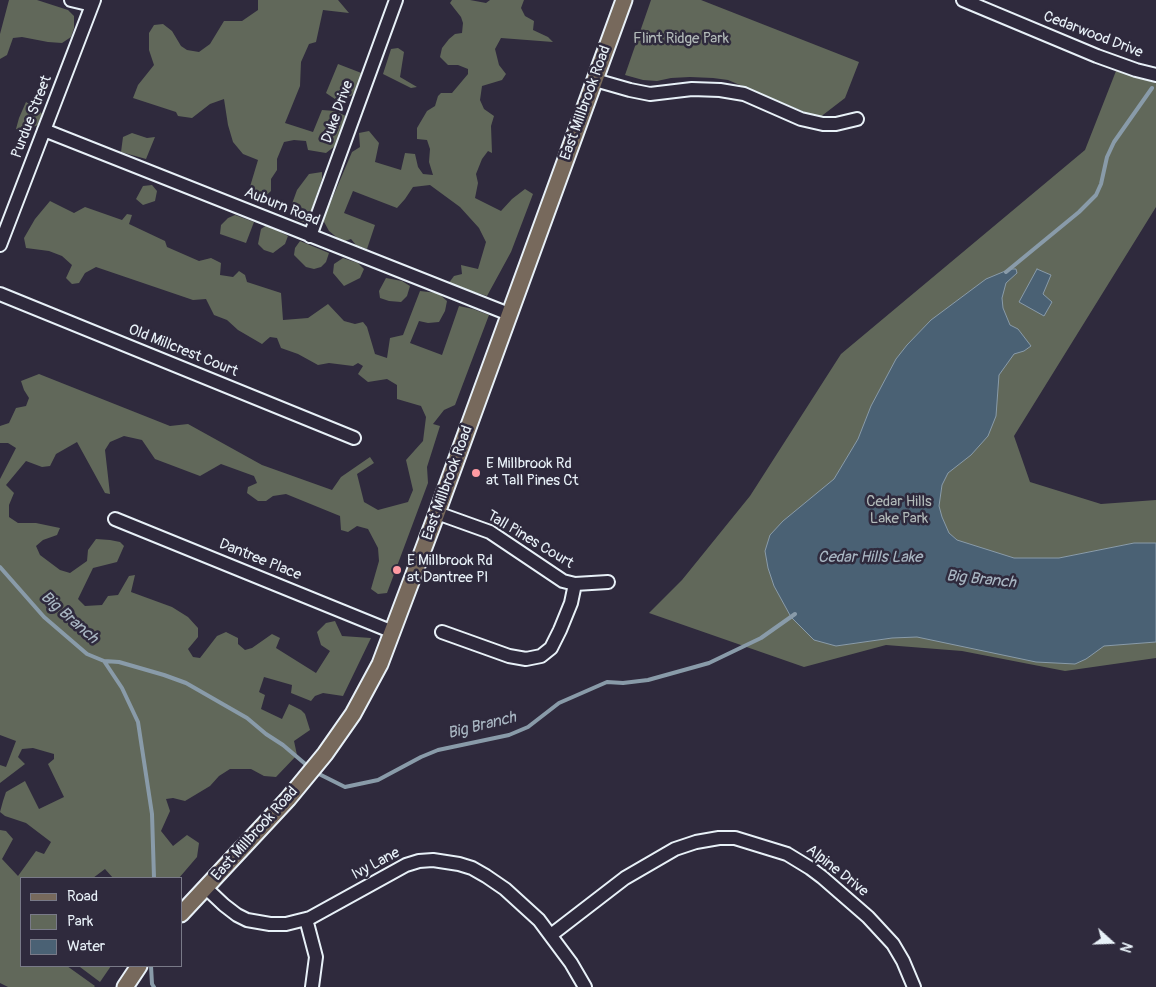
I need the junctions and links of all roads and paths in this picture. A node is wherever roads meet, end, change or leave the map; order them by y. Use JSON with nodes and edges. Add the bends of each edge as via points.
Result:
{"nodes":[{"id":1,"x":71,"y":0,"type":"edge"},
{"id":2,"x":396,"y":0,"type":"edge"},
{"id":3,"x":624,"y":0,"type":"edge"},
{"id":4,"x":963,"y":0,"type":"edge"},
{"id":5,"x":93,"y":3,"type":"edge"},
{"id":6,"x":1156,"y":75,"type":"edge"},
{"id":7,"x":594,"y":80,"type":"junction"},
{"id":8,"x":856,"y":119,"type":"dead end"},
{"id":9,"x":44,"y":130,"type":"junction"},
{"id":10,"x":310,"y":236,"type":"junction"},
{"id":11,"x":0,"y":245,"type":"edge"},
{"id":12,"x":0,"y":294,"type":"edge"},
{"id":13,"x":509,"y":314,"type":"junction"},
{"id":14,"x":354,"y":438,"type":"dead end"},
{"id":15,"x":437,"y":513,"type":"junction"},
{"id":16,"x":115,"y":519,"type":"dead end"},
{"id":17,"x":608,"y":582,"type":"dead end"},
{"id":18,"x":575,"y":584,"type":"junction"},
{"id":19,"x":394,"y":632,"type":"junction"},
{"id":20,"x":442,"y":632,"type":"dead end"},
{"id":21,"x":206,"y":888,"type":"junction"},
{"id":22,"x":182,"y":913,"type":"edge"},
{"id":23,"x":306,"y":919,"type":"junction"},
{"id":24,"x":551,"y":935,"type":"junction"},
{"id":25,"x":138,"y":967,"type":"edge"},
{"id":26,"x":125,"y":987,"type":"edge"},
{"id":27,"x":312,"y":987,"type":"edge"},
{"id":28,"x":584,"y":987,"type":"edge"},
{"id":29,"x":914,"y":987,"type":"edge"}],
"edges":[{"from":1,"to":5,"type":"street"},
{"from":2,"to":10,"type":"street","name":"Duke Drive"},
{"from":3,"to":7,"type":"main road","name":"East Millbrook Road"},
{"from":4,"to":6,"type":"street","name":"Cedarwood Drive","via":[[1097,56]]},
{"from":5,"to":9,"type":"street","name":"Purdue Street"},
{"from":7,"to":8,"type":"street","via":[[650,94],[692,90],[744,94],[801,119],[823,124]]},
{"from":7,"to":13,"type":"main road","name":"East Millbrook Road"},
{"from":9,"to":10,"type":"street","name":"Auburn Road"},
{"from":9,"to":11,"type":"street","name":"Purdue Street"},
{"from":10,"to":13,"type":"street","name":"Auburn Road"},
{"from":12,"to":14,"type":"street","name":"Old Millcrest Court"},
{"from":13,"to":15,"type":"main road","name":"East Millbrook Road"},
{"from":15,"to":18,"type":"street","name":"Tall Pines Court","via":[[490,532],[558,578]]},
{"from":15,"to":19,"type":"main road","name":"East Millbrook Road"},
{"from":16,"to":19,"type":"street","name":"Dantree Place"},
{"from":17,"to":18,"type":"street","name":"Tall Pines Court"},
{"from":18,"to":20,"type":"street","via":[[560,630],[551,648],[541,656],[526,659],[509,656]]},
{"from":19,"to":21,"type":"main road","name":"East Millbrook Road","via":[[368,689],[330,748]]},
{"from":21,"to":22,"type":"main road","name":"East Millbrook Road"},
{"from":21,"to":23,"type":"street","name":"Ivy Lane","via":[[247,920],[286,924]]},
{"from":23,"to":24,"type":"street","name":"Ivy Lane","via":[[406,865],[433,860],[459,864],[486,876],[519,900]]},
{"from":23,"to":27,"type":"street","via":[[316,957]]},
{"from":24,"to":28,"type":"street","name":"Ivy Lane"},
{"from":24,"to":29,"type":"street","name":"Alpine Drive","via":[[625,878],[675,849],[704,840],[735,838],[787,854],[829,882],[892,944]]},
{"from":25,"to":26,"type":"main road"}]}
